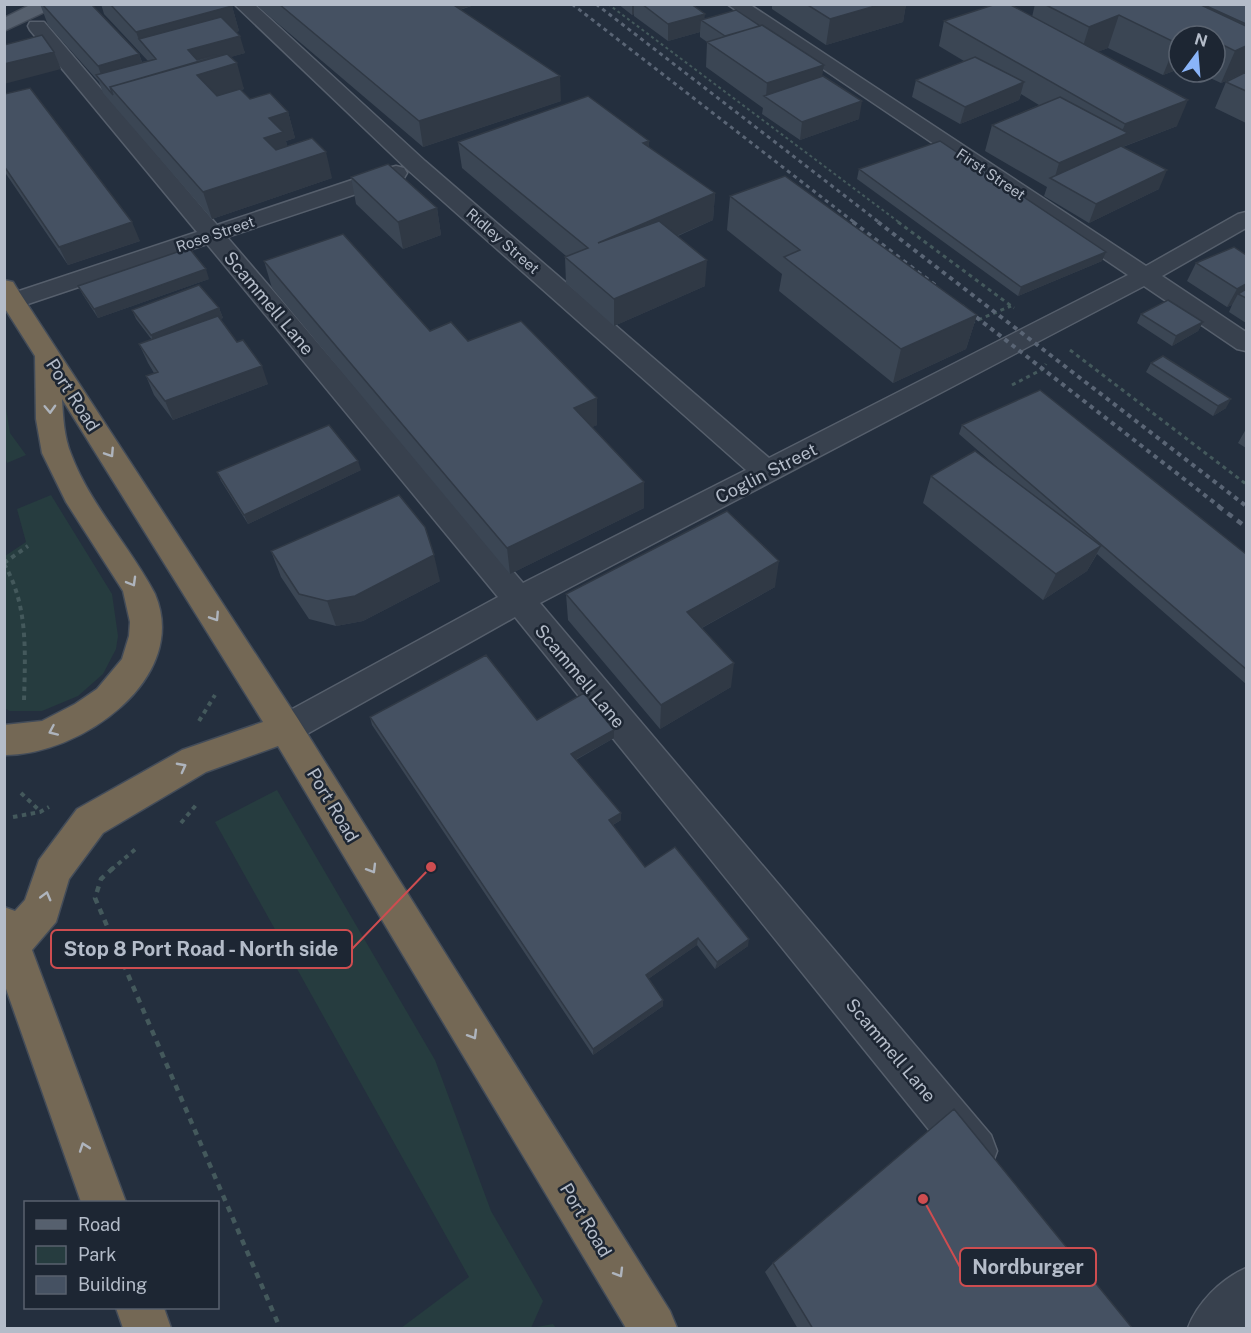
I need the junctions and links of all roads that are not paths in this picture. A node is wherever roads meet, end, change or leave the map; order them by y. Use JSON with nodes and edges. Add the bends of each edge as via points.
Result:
{"nodes":[{"id":1,"x":243,"y":4,"type":"edge"},
{"id":2,"x":736,"y":4,"type":"edge"},
{"id":3,"x":42,"y":15,"type":"edge"},
{"id":4,"x":4,"y":26,"type":"edge"},
{"id":5,"x":417,"y":166,"type":"junction"},
{"id":6,"x":1243,"y":224,"type":"edge"},
{"id":7,"x":212,"y":235,"type":"junction"},
{"id":8,"x":1145,"y":276,"type":"junction"},
{"id":9,"x":9,"y":294,"type":"edge"},
{"id":10,"x":1246,"y":343,"type":"edge"},
{"id":11,"x":45,"y":351,"type":"junction"},
{"id":12,"x":767,"y":472,"type":"junction"},
{"id":13,"x":517,"y":601,"type":"junction"},
{"id":14,"x":286,"y":729,"type":"junction"},
{"id":15,"x":4,"y":740,"type":"edge"},
{"id":16,"x":9,"y":934,"type":"edge"},
{"id":17,"x":992,"y":1172,"type":"edge"},
{"id":18,"x":102,"y":1201,"type":"edge"},
{"id":19,"x":1246,"y":1292,"type":"edge"},
{"id":20,"x":140,"y":1309,"type":"edge"},
{"id":21,"x":147,"y":1329,"type":"edge"},
{"id":22,"x":653,"y":1329,"type":"edge"},
{"id":23,"x":1212,"y":1329,"type":"edge"}],
"edges":[{"from":1,"to":5,"type":"street","name":"Ridley Street"},
{"from":2,"to":8,"type":"street","name":"First Street"},
{"from":3,"to":4,"type":"main road"},
{"from":3,"to":7,"type":"street","name":"Scammell Lane"},
{"from":5,"to":7,"type":"street","name":"Rose Street"},
{"from":5,"to":12,"type":"street","name":"Ridley Street"},
{"from":6,"to":8,"type":"street","name":"Coglin Street"},
{"from":7,"to":9,"type":"street","name":"Rose Street"},
{"from":7,"to":13,"type":"street","name":"Scammell Lane"},
{"from":8,"to":10,"type":"street","name":"First Street"},
{"from":8,"to":12,"type":"street","name":"Coglin Street"},
{"from":9,"to":11,"type":"highway","name":"Port Road"},
{"from":11,"to":14,"type":"highway","name":"Port Road","one_way":true},
{"from":11,"to":15,"type":"highway","one_way":true,"via":[[57,454],[78,496],[139,594],[145,614],[145,638],[129,674],[104,702],[83,717],[43,735]]},
{"from":12,"to":13,"type":"street","name":"Coglin Street"},
{"from":13,"to":14,"type":"street","name":"Coglin Street"},
{"from":13,"to":17,"type":"street","name":"Scammell Lane"},
{"from":16,"to":14,"type":"highway","one_way":true,"via":[[42,909],[52,872],[90,821],[194,761]]},
{"from":14,"to":22,"type":"highway","name":"Port Road","one_way":true},
{"from":18,"to":16,"type":"highway","one_way":true},
{"from":19,"to":23,"type":"street"},
{"from":20,"to":21,"type":"highway"}]}
